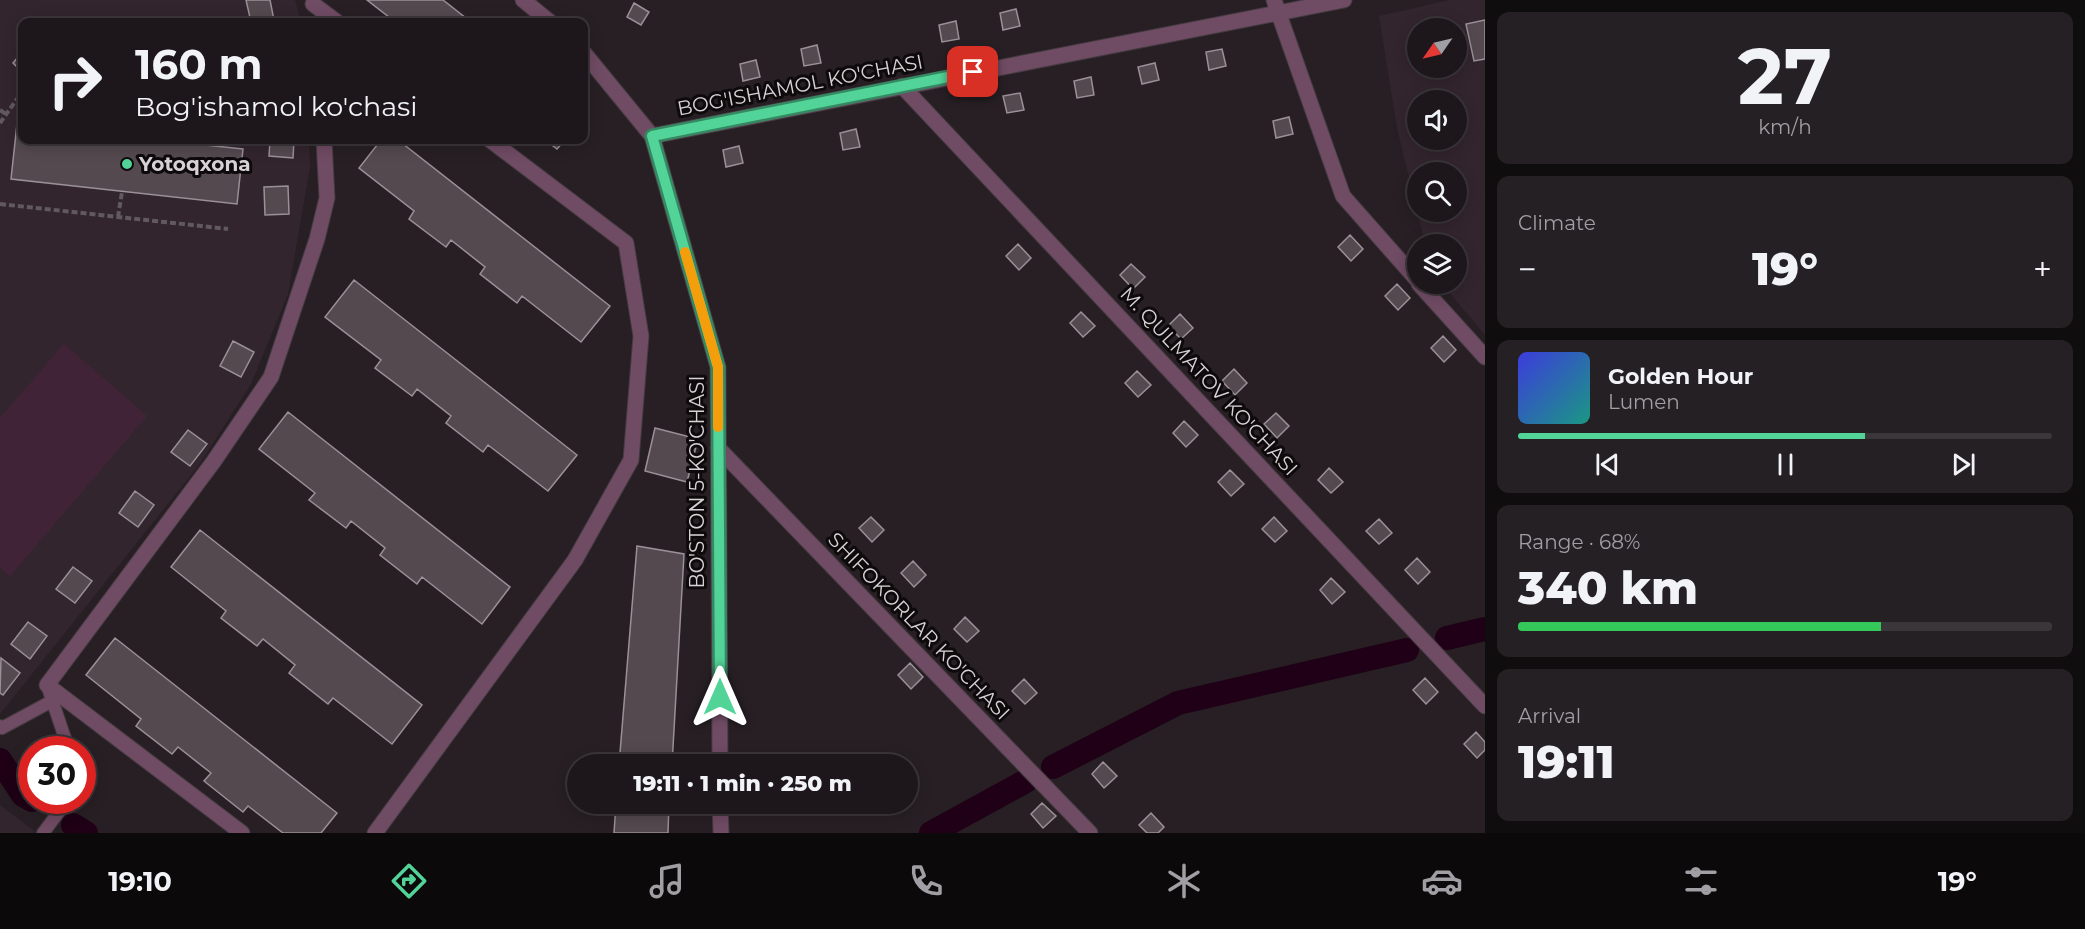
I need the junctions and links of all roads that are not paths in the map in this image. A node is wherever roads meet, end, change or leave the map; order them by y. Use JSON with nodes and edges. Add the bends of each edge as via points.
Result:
{"nodes":[{"id":1,"x":523,"y":0,"type":"edge"},
{"id":2,"x":1344,"y":0,"type":"edge"},
{"id":3,"x":312,"y":2,"type":"edge"},
{"id":4,"x":1276,"y":7,"type":"edge"},
{"id":5,"x":314,"y":18,"type":"edge"},
{"id":6,"x":332,"y":18,"type":"edge"},
{"id":7,"x":545,"y":18,"type":"edge"},
{"id":8,"x":588,"y":58,"type":"edge"},
{"id":9,"x":902,"y":86,"type":"junction"},
{"id":10,"x":652,"y":136,"type":"junction"},
{"id":11,"x":324,"y":144,"type":"edge"},
{"id":12,"x":495,"y":144,"type":"edge"},
{"id":13,"x":1407,"y":269,"type":"edge"},
{"id":14,"x":1429,"y":294,"type":"edge"},
{"id":15,"x":1485,"y":357,"type":"edge"},
{"id":16,"x":718,"y":448,"type":"junction"},
{"id":17,"x":47,"y":685,"type":"junction"},
{"id":18,"x":52,"y":701,"type":"junction"},
{"id":19,"x":1485,"y":706,"type":"edge"},
{"id":20,"x":0,"y":726,"type":"edge"},
{"id":21,"x":64,"y":736,"type":"edge"},
{"id":22,"x":720,"y":754,"type":"edge"},
{"id":23,"x":57,"y":814,"type":"edge"},
{"id":24,"x":720,"y":814,"type":"edge"},
{"id":25,"x":43,"y":833,"type":"edge"},
{"id":26,"x":242,"y":833,"type":"edge"},
{"id":27,"x":375,"y":833,"type":"edge"},
{"id":28,"x":721,"y":833,"type":"edge"},
{"id":29,"x":1090,"y":833,"type":"edge"}],
"edges":[{"from":1,"to":7,"type":"street"},
{"from":2,"to":4,"type":"street","name":"BOG'ISHAMOL KO'CHASI"},
{"from":3,"to":5,"type":"street"},
{"from":3,"to":6,"type":"street"},
{"from":4,"to":9,"type":"street","name":"BOG'ISHAMOL KO'CHASI"},
{"from":4,"to":13,"type":"street","via":[[1343,196]]},
{"from":8,"to":10,"type":"street","name":"BO'STON 5-KO'CHASI"},
{"from":9,"to":10,"type":"street","name":"BOG'ISHAMOL KO'CHASI"},
{"from":9,"to":19,"type":"street","name":"M. QULMATOV KO'CHASI"},
{"from":10,"to":16,"type":"street","name":"BO'STON 5-KO'CHASI","via":[[718,367]]},
{"from":11,"to":17,"type":"street","via":[[327,198],[271,377],[214,461]]},
{"from":12,"to":27,"type":"street","via":[[626,243],[641,336],[631,460],[575,560]]},
{"from":14,"to":15,"type":"street"},
{"from":16,"to":22,"type":"street","name":"BO'STON 5-KO'CHASI"},
{"from":16,"to":29,"type":"street","name":"SHIFOKORLAR KO'CHASI"},
{"from":17,"to":18,"type":"lane"},
{"from":17,"to":26,"type":"street"},
{"from":18,"to":20,"type":"lane"},
{"from":18,"to":21,"type":"lane"},
{"from":23,"to":25,"type":"lane"},
{"from":24,"to":28,"type":"street"}]}
